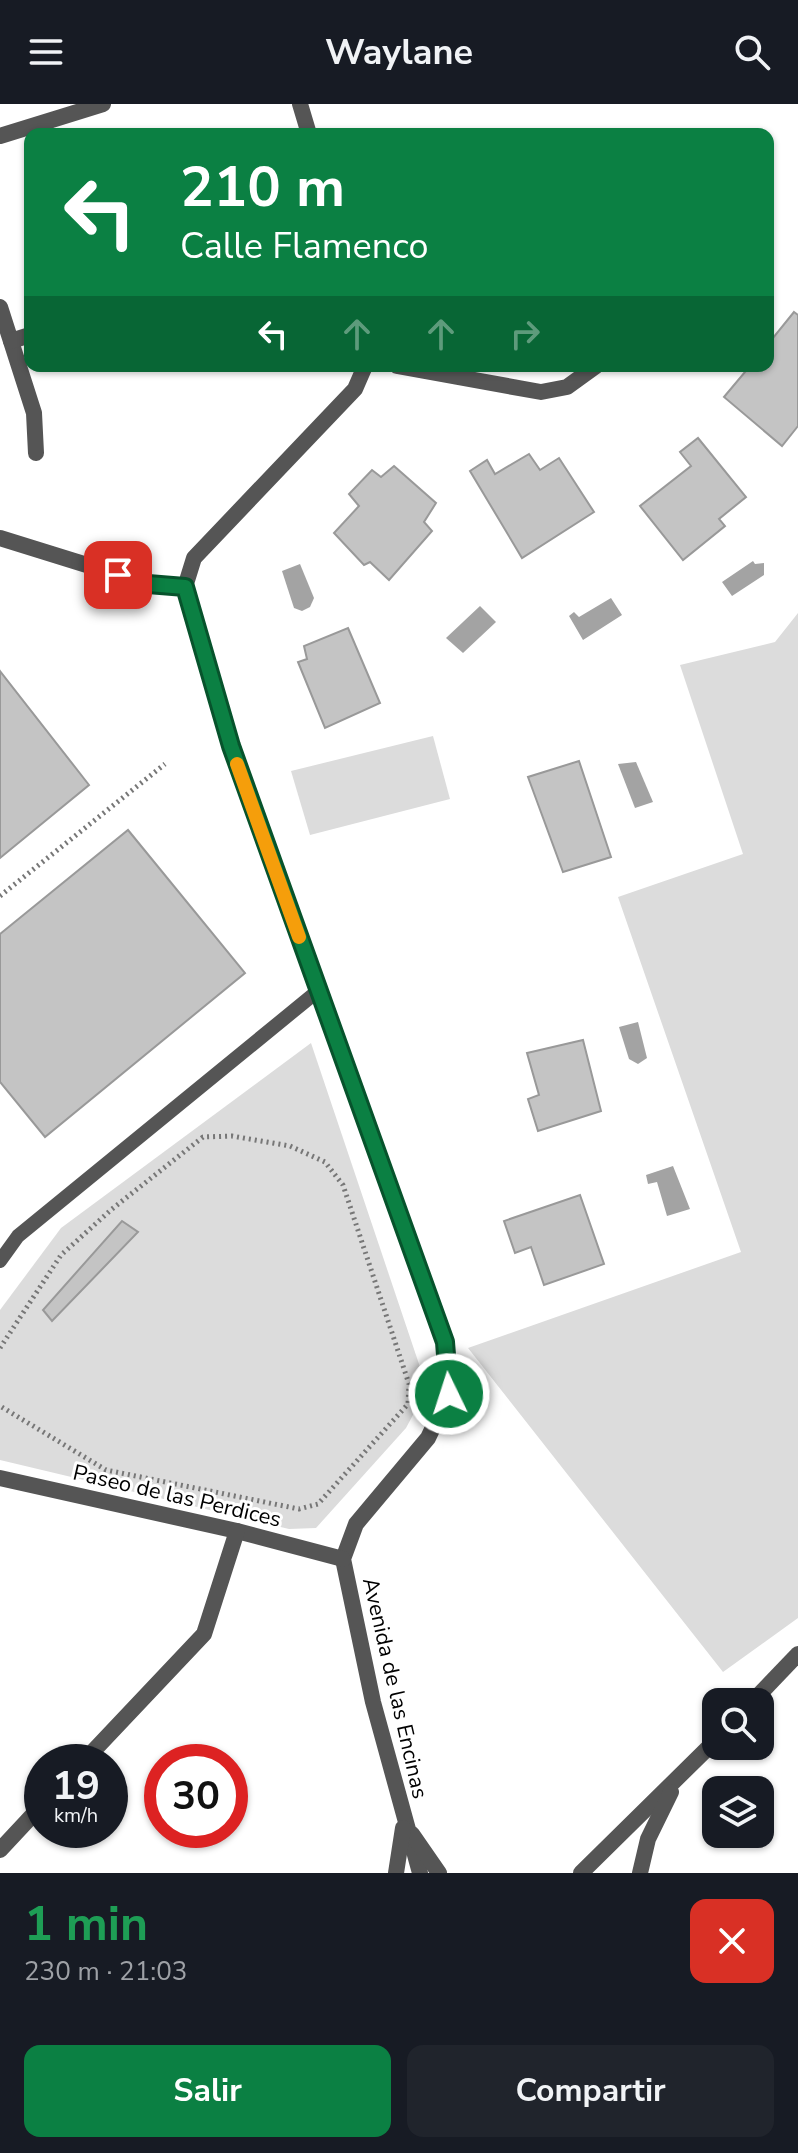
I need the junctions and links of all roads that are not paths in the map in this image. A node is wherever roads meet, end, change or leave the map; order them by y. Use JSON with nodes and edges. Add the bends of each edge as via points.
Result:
{"nodes":[{"id":1,"x":103,"y":104,"type":"edge"},
{"id":2,"x":300,"y":104,"type":"edge"},
{"id":3,"x":26,"y":128,"type":"edge"},
{"id":4,"x":307,"y":128,"type":"edge"},
{"id":5,"x":24,"y":129,"type":"edge"},
{"id":6,"x":0,"y":136,"type":"edge"},
{"id":7,"x":0,"y":307,"type":"edge"},
{"id":8,"x":24,"y":337,"type":"edge"},
{"id":9,"x":11,"y":341,"type":"junction"},
{"id":10,"x":362,"y":372,"type":"edge"},
{"id":11,"x":430,"y":372,"type":"edge"},
{"id":12,"x":588,"y":372,"type":"edge"},
{"id":13,"x":36,"y":453,"type":"dead end"},
{"id":14,"x":0,"y":538,"type":"edge"},
{"id":15,"x":185,"y":587,"type":"junction"},
{"id":16,"x":319,"y":990,"type":"junction"},
{"id":17,"x":0,"y":1261,"type":"edge"},
{"id":18,"x":0,"y":1478,"type":"edge"},
{"id":19,"x":237,"y":1531,"type":"junction"},
{"id":20,"x":343,"y":1559,"type":"junction"},
{"id":21,"x":798,"y":1654,"type":"edge"},
{"id":22,"x":765,"y":1688,"type":"edge"},
{"id":23,"x":100,"y":1744,"type":"edge"},
{"id":24,"x":702,"y":1755,"type":"edge"},
{"id":25,"x":675,"y":1783,"type":"junction"},
{"id":26,"x":404,"y":1822,"type":"junction"},
{"id":27,"x":24,"y":1824,"type":"edge"},
{"id":28,"x":0,"y":1850,"type":"edge"},
{"id":29,"x":396,"y":1873,"type":"edge"},
{"id":30,"x":420,"y":1873,"type":"edge"},
{"id":31,"x":439,"y":1873,"type":"edge"},
{"id":32,"x":581,"y":1873,"type":"edge"},
{"id":33,"x":640,"y":1873,"type":"edge"}],
"edges":[{"from":1,"to":3,"type":"street"},
{"from":2,"to":4,"type":"street"},
{"from":5,"to":6,"type":"street"},
{"from":7,"to":9,"type":"street"},
{"from":8,"to":9,"type":"street"},
{"from":9,"to":13,"type":"street","via":[[34,413]]},
{"from":10,"to":15,"type":"street","via":[[355,389],[194,558]]},
{"from":11,"to":12,"type":"street","via":[[541,392],[567,387]]},
{"from":14,"to":15,"type":"street","via":[[148,584]]},
{"from":15,"to":16,"type":"street","name":"Avenida de las Encinas","via":[[231,746]]},
{"from":16,"to":17,"type":"lane","via":[[18,1236]]},
{"from":16,"to":20,"type":"street","name":"Avenida de las Encinas","via":[[445,1342],[449,1394],[428,1438],[356,1524]]},
{"from":18,"to":19,"type":"street","name":"Paseo de las Perdices"},
{"from":19,"to":20,"type":"street","name":"Paseo de las Perdices"},
{"from":19,"to":23,"type":"street","via":[[204,1634]]},
{"from":20,"to":26,"type":"street","name":"Avenida de las Encinas"},
{"from":21,"to":22,"type":"street"},
{"from":24,"to":25,"type":"street"},
{"from":25,"to":32,"type":"street"},
{"from":25,"to":33,"type":"street","via":[[648,1839]]},
{"from":26,"to":29,"type":"street","name":"Avenida de las Encinas"},
{"from":26,"to":30,"type":"street","name":"Avenida de las Encinas"},
{"from":26,"to":31,"type":"street","name":"Avenida de las Encinas"},
{"from":27,"to":28,"type":"street"}]}
